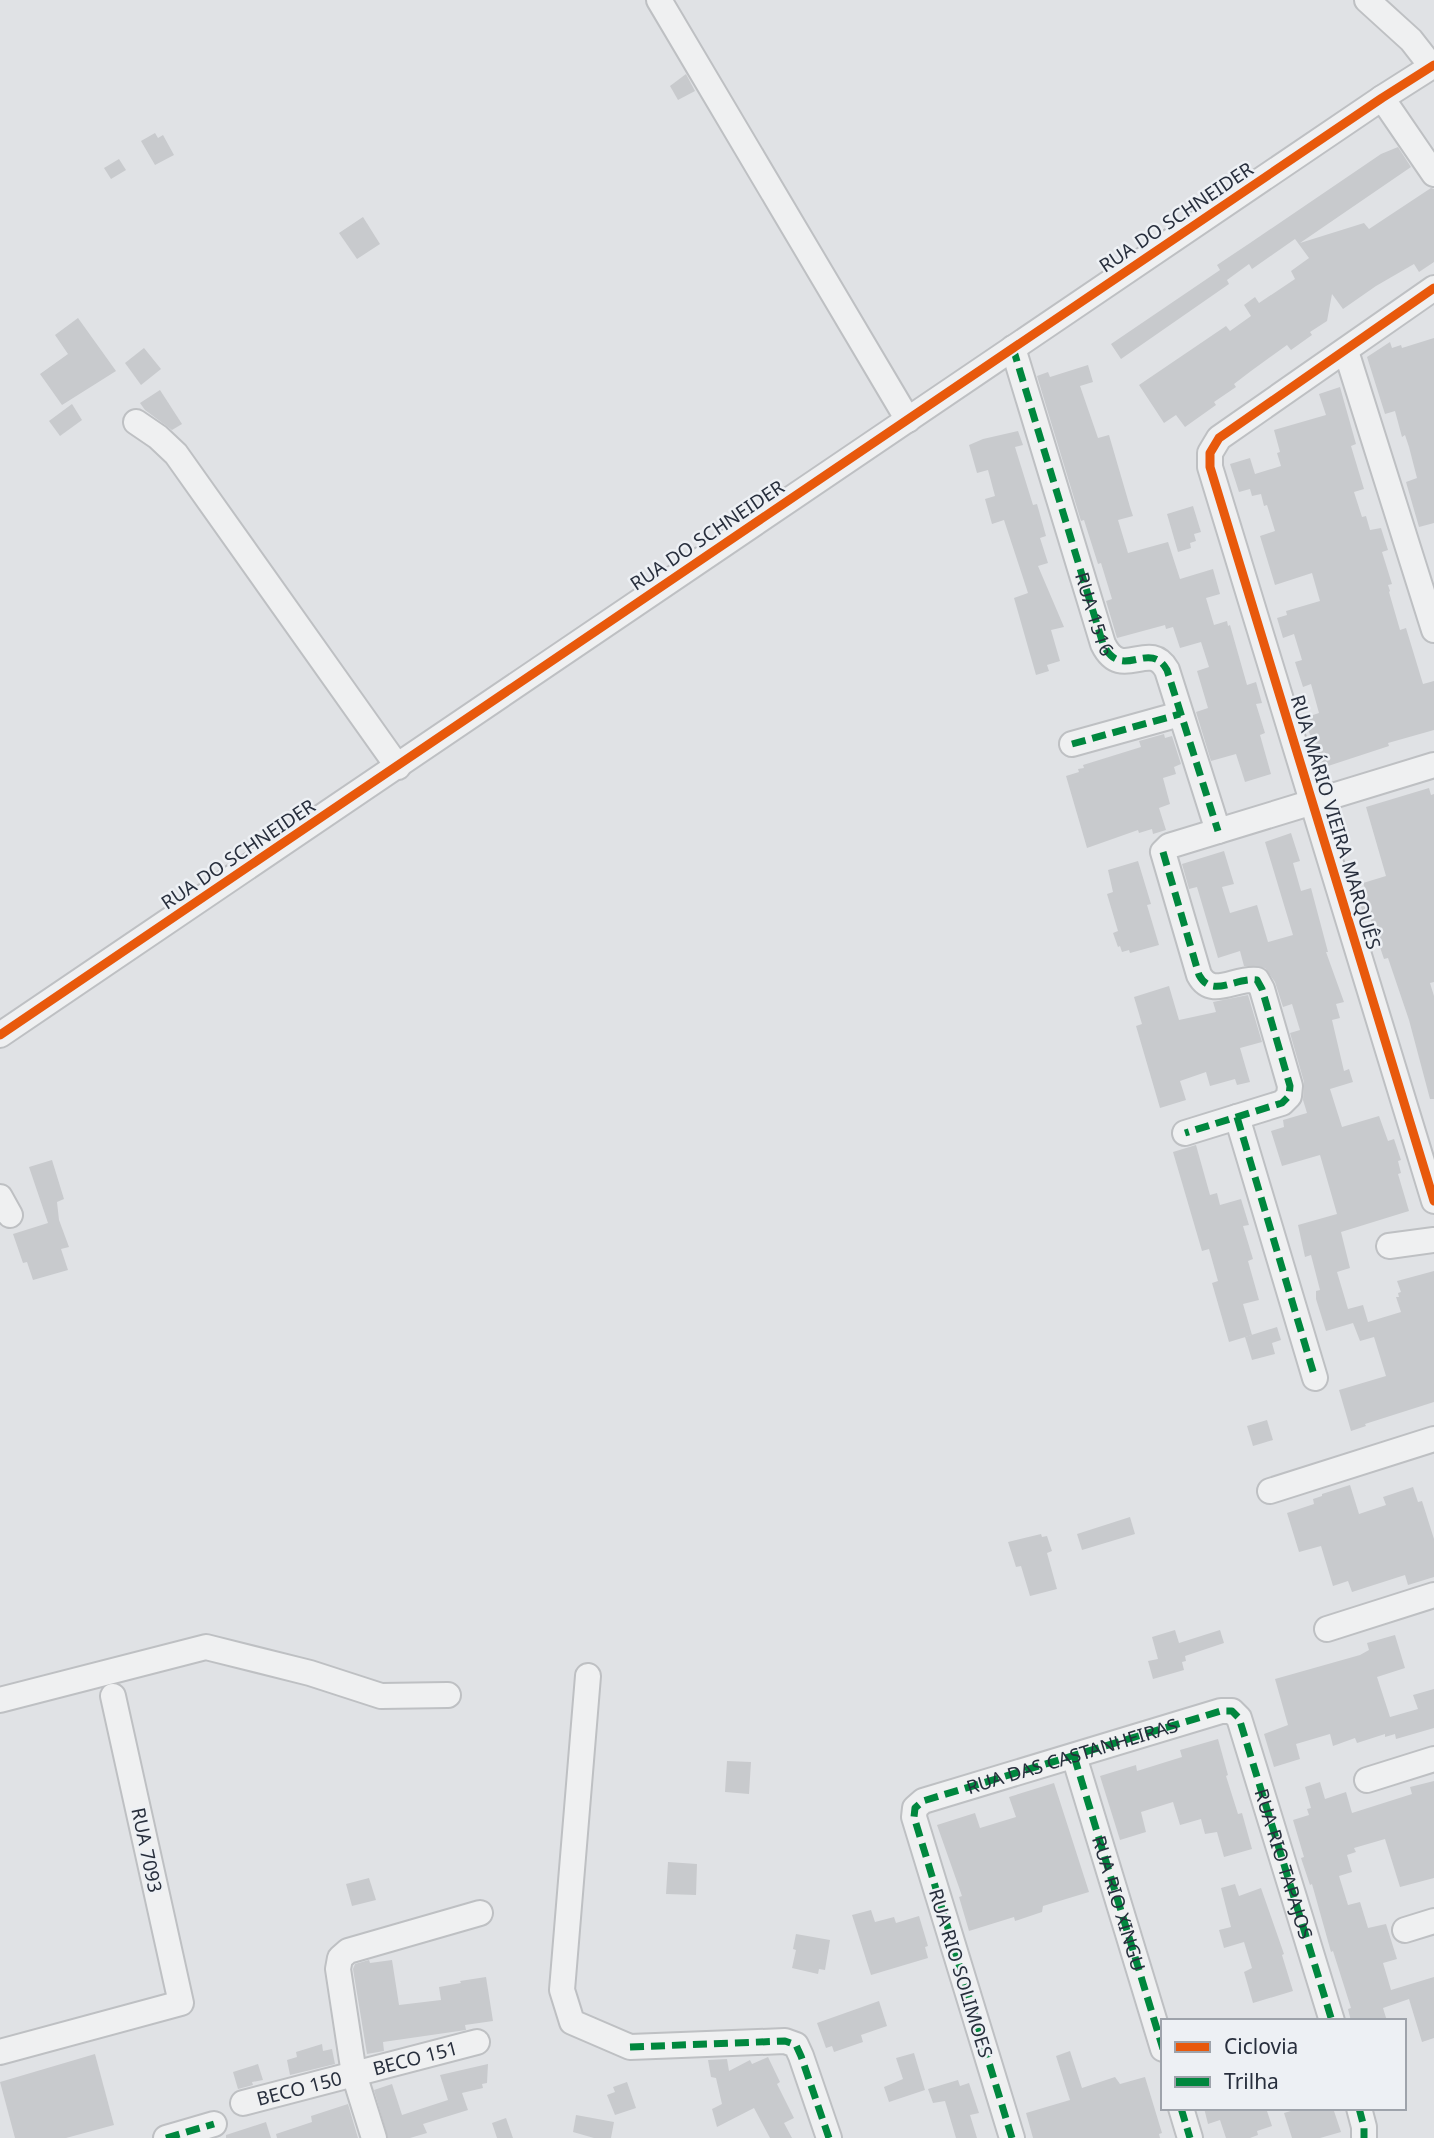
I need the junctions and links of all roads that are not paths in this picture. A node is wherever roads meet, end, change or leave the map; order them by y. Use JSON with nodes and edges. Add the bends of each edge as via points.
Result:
{"nodes":[{"id":1,"x":659,"y":0,"type":"edge"},
{"id":2,"x":1367,"y":0,"type":"edge"},
{"id":3,"x":1433,"y":66,"type":"edge"},
{"id":4,"x":1382,"y":98,"type":"junction"},
{"id":5,"x":1434,"y":174,"type":"edge"},
{"id":6,"x":1434,"y":288,"type":"edge"},
{"id":7,"x":1013,"y":348,"type":"junction"},
{"id":8,"x":1346,"y":351,"type":"junction"},
{"id":9,"x":908,"y":420,"type":"junction"},
{"id":10,"x":136,"y":422,"type":"dead end"},
{"id":11,"x":1434,"y":630,"type":"edge"},
{"id":12,"x":1181,"y":714,"type":"junction"},
{"id":13,"x":1072,"y":744,"type":"dead end"},
{"id":14,"x":1434,"y":765,"type":"edge"},
{"id":15,"x":398,"y":767,"type":"junction"},
{"id":16,"x":1312,"y":802,"type":"junction"},
{"id":17,"x":1218,"y":831,"type":"junction"},
{"id":18,"x":0,"y":1035,"type":"edge"},
{"id":19,"x":1237,"y":1117,"type":"junction"},
{"id":20,"x":1185,"y":1133,"type":"dead end"},
{"id":21,"x":1434,"y":1201,"type":"edge"},
{"id":22,"x":1434,"y":1240,"type":"edge"},
{"id":23,"x":1389,"y":1246,"type":"dead end"},
{"id":24,"x":1315,"y":1378,"type":"dead end"},
{"id":25,"x":1433,"y":1442,"type":"edge"},
{"id":26,"x":1270,"y":1492,"type":"dead end"},
{"id":27,"x":1434,"y":1595,"type":"edge"},
{"id":28,"x":1327,"y":1629,"type":"dead end"},
{"id":29,"x":588,"y":1676,"type":"dead end"},
{"id":30,"x":448,"y":1695,"type":"dead end"},
{"id":31,"x":113,"y":1696,"type":"dead end"},
{"id":32,"x":0,"y":1700,"type":"edge"},
{"id":33,"x":1232,"y":1711,"type":"joint"},
{"id":34,"x":1074,"y":1756,"type":"junction"},
{"id":35,"x":1434,"y":1759,"type":"edge"},
{"id":36,"x":1367,"y":1780,"type":"dead end"},
{"id":37,"x":915,"y":1808,"type":"joint"},
{"id":38,"x":480,"y":1913,"type":"dead end"},
{"id":39,"x":1434,"y":1921,"type":"edge"},
{"id":40,"x":1405,"y":1930,"type":"dead end"},
{"id":41,"x":1331,"y":2019,"type":"edge"},
{"id":42,"x":477,"y":2042,"type":"dead end"},
{"id":43,"x":1161,"y":2042,"type":"edge"},
{"id":44,"x":0,"y":2052,"type":"edge"},
{"id":45,"x":354,"y":2074,"type":"junction"},
{"id":46,"x":243,"y":2103,"type":"dead end"},
{"id":47,"x":1182,"y":2110,"type":"edge"},
{"id":48,"x":1360,"y":2110,"type":"edge"},
{"id":49,"x":214,"y":2124,"type":"dead end"},
{"id":50,"x":166,"y":2138,"type":"edge"},
{"id":51,"x":374,"y":2138,"type":"edge"},
{"id":52,"x":829,"y":2138,"type":"edge"},
{"id":53,"x":1012,"y":2138,"type":"edge"},
{"id":54,"x":1190,"y":2138,"type":"edge"},
{"id":55,"x":1364,"y":2138,"type":"edge"}],
"edges":[{"from":1,"to":9,"type":"street"},
{"from":2,"to":3,"type":"street"},
{"from":3,"to":4,"type":"street","name":"RUA DO SCHNEIDER"},
{"from":4,"to":5,"type":"street"},
{"from":4,"to":7,"type":"street","name":"RUA DO SCHNEIDER"},
{"from":6,"to":8,"type":"street"},
{"from":7,"to":9,"type":"street","name":"RUA DO SCHNEIDER"},
{"from":7,"to":12,"type":"street","name":"RUA 1516","via":[[1108,656],[1118,662],[1152,657],[1162,661]]},
{"from":8,"to":11,"type":"street"},
{"from":8,"to":16,"type":"street","name":"RUA MÁRIO VIEIRA MARQUÊS","via":[[1219,438],[1210,453],[1210,467]]},
{"from":9,"to":15,"type":"street","name":"RUA DO SCHNEIDER"},
{"from":10,"to":15,"type":"street","via":[[177,454]]},
{"from":12,"to":13,"type":"street"},
{"from":12,"to":17,"type":"street","name":"RUA 1516"},
{"from":14,"to":16,"type":"street"},
{"from":15,"to":18,"type":"street","name":"RUA DO SCHNEIDER"},
{"from":16,"to":17,"type":"street"},
{"from":16,"to":21,"type":"street","name":"RUA MÁRIO VIEIRA MARQUÊS"},
{"from":17,"to":19,"type":"street","via":[[1163,852],[1203,984],[1211,988],[1257,980],[1290,1086],[1282,1103]]},
{"from":19,"to":20,"type":"street"},
{"from":19,"to":24,"type":"street"},
{"from":22,"to":23,"type":"street"},
{"from":25,"to":26,"type":"street"},
{"from":27,"to":28,"type":"street"},
{"from":29,"to":52,"type":"street","via":[[562,1990],[572,2022],[630,2047],[785,2041],[796,2045]]},
{"from":30,"to":32,"type":"street","via":[[382,1696],[206,1647]]},
{"from":31,"to":44,"type":"street","name":"RUA 7093","via":[[181,2003]]},
{"from":33,"to":34,"type":"street","name":"RUA DAS CASTANHEIRAS"},
{"from":33,"to":41,"type":"street","name":"RUA RIO TAPAJOS","via":[[1239,1718]]},
{"from":34,"to":37,"type":"street","name":"RUA DAS CASTANHEIRAS","via":[[923,1801]]},
{"from":34,"to":43,"type":"street","name":"RUA RIO XINGU"},
{"from":35,"to":36,"type":"street"},
{"from":37,"to":53,"type":"street","name":"RUA RIO SOLIMOES"},
{"from":38,"to":45,"type":"street","via":[[348,1951],[340,1958]]},
{"from":39,"to":40,"type":"street"},
{"from":42,"to":45,"type":"street","name":"BECO 151"},
{"from":45,"to":46,"type":"street","name":"BECO 150"},
{"from":45,"to":51,"type":"street"},
{"from":47,"to":54,"type":"street"},
{"from":48,"to":55,"type":"street"},
{"from":49,"to":50,"type":"street"}]}
